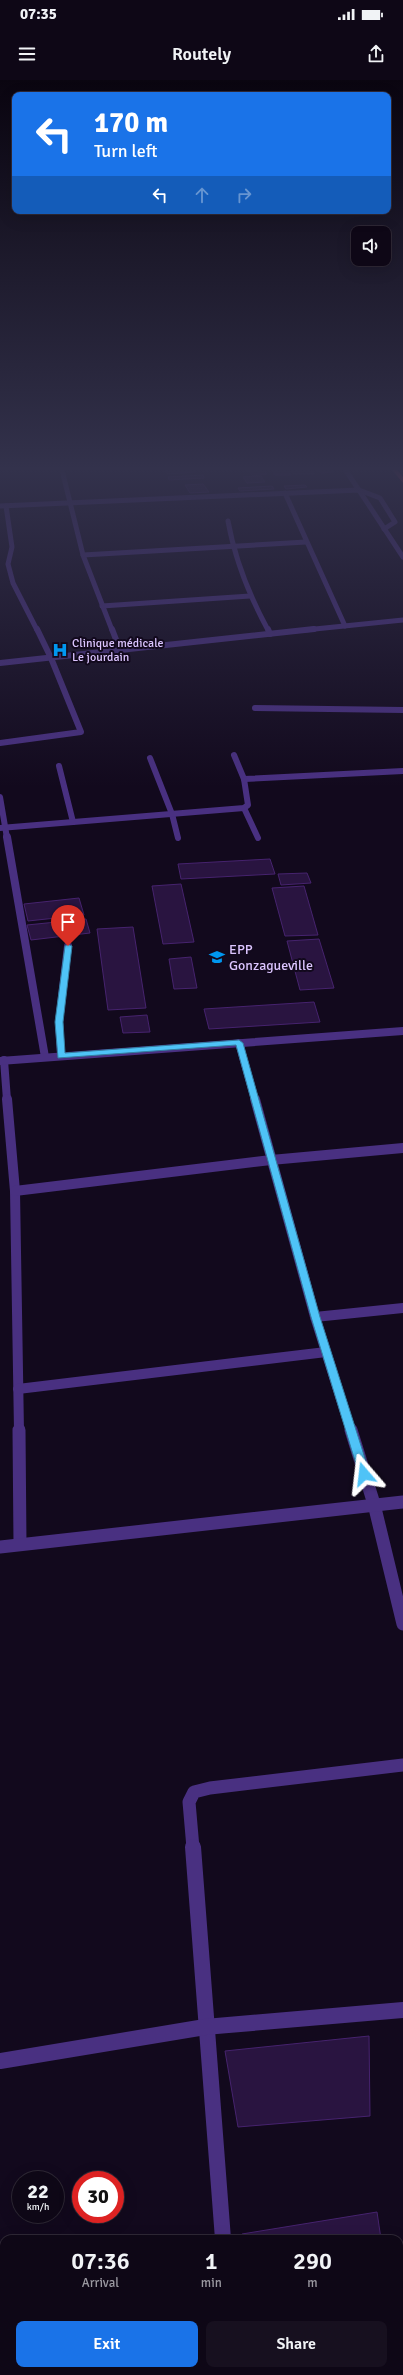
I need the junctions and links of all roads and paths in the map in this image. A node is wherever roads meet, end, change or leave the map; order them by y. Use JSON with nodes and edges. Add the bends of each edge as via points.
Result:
{"nodes":[{"id":1,"x":10,"y":573,"type":"edge"},
{"id":2,"x":90,"y":573,"type":"edge"},
{"id":3,"x":242,"y":573,"type":"edge"},
{"id":4,"x":320,"y":573,"type":"edge"},
{"id":5,"x":250,"y":596,"type":"junction"},
{"id":6,"x":102,"y":606,"type":"junction"},
{"id":7,"x":403,"y":620,"type":"edge"},
{"id":8,"x":345,"y":626,"type":"junction"},
{"id":9,"x":270,"y":634,"type":"junction"},
{"id":10,"x":120,"y":650,"type":"junction"},
{"id":11,"x":51,"y":658,"type":"junction"},
{"id":12,"x":0,"y":663,"type":"edge"},
{"id":13,"x":255,"y":708,"type":"dead end"},
{"id":14,"x":403,"y":710,"type":"edge"},
{"id":15,"x":0,"y":743,"type":"edge"},
{"id":16,"x":234,"y":755,"type":"dead end"},
{"id":17,"x":150,"y":758,"type":"dead end"},
{"id":18,"x":59,"y":766,"type":"dead end"},
{"id":19,"x":403,"y":771,"type":"edge"},
{"id":20,"x":244,"y":779,"type":"junction"},
{"id":21,"x":0,"y":797,"type":"edge"},
{"id":22,"x":244,"y":808,"type":"junction"},
{"id":23,"x":172,"y":814,"type":"junction"},
{"id":24,"x":73,"y":822,"type":"junction"},
{"id":25,"x":3,"y":828,"type":"edge"},
{"id":26,"x":178,"y":838,"type":"dead end"},
{"id":27,"x":258,"y":838,"type":"dead end"},
{"id":28,"x":68,"y":946,"type":"dead end"},
{"id":29,"x":403,"y":1031,"type":"edge"},
{"id":30,"x":239,"y":1043,"type":"junction"},
{"id":31,"x":61,"y":1056,"type":"junction"},
{"id":32,"x":45,"y":1057,"type":"junction"},
{"id":33,"x":2,"y":1061,"type":"edge"},
{"id":34,"x":403,"y":1148,"type":"edge"},
{"id":35,"x":271,"y":1160,"type":"junction"},
{"id":36,"x":15,"y":1191,"type":"junction"},
{"id":37,"x":403,"y":1308,"type":"edge"},
{"id":38,"x":315,"y":1317,"type":"junction"},
{"id":39,"x":326,"y":1352,"type":"junction"},
{"id":40,"x":18,"y":1389,"type":"junction"},
{"id":41,"x":403,"y":1502,"type":"edge"},
{"id":42,"x":374,"y":1504,"type":"junction"},
{"id":43,"x":20,"y":1544,"type":"junction"},
{"id":44,"x":0,"y":1547,"type":"edge"},
{"id":45,"x":403,"y":1624,"type":"edge"},
{"id":46,"x":403,"y":1764,"type":"edge"},
{"id":47,"x":403,"y":2010,"type":"edge"},
{"id":48,"x":205,"y":2027,"type":"junction"},
{"id":49,"x":0,"y":2061,"type":"edge"},
{"id":50,"x":223,"y":2235,"type":"edge"}],
"edges":[{"from":1,"to":11,"type":"street"},
{"from":2,"to":6,"type":"street"},
{"from":3,"to":5,"type":"street"},
{"from":4,"to":8,"type":"street"},
{"from":5,"to":6,"type":"street"},
{"from":5,"to":9,"type":"street"},
{"from":6,"to":10,"type":"street"},
{"from":7,"to":8,"type":"street"},
{"from":8,"to":9,"type":"street"},
{"from":9,"to":10,"type":"street"},
{"from":10,"to":11,"type":"street"},
{"from":11,"to":12,"type":"street"},
{"from":11,"to":15,"type":"street","via":[[81,732]]},
{"from":13,"to":14,"type":"street"},
{"from":16,"to":20,"type":"street"},
{"from":17,"to":23,"type":"street"},
{"from":18,"to":24,"type":"street"},
{"from":19,"to":20,"type":"street"},
{"from":20,"to":22,"type":"street","via":[[248,805]]},
{"from":21,"to":25,"type":"street"},
{"from":22,"to":23,"type":"street"},
{"from":22,"to":27,"type":"street"},
{"from":23,"to":24,"type":"street"},
{"from":23,"to":26,"type":"street"},
{"from":24,"to":25,"type":"street"},
{"from":25,"to":32,"type":"street"},
{"from":28,"to":31,"type":"street","via":[[59,1022]]},
{"from":29,"to":30,"type":"street"},
{"from":30,"to":31,"type":"street"},
{"from":30,"to":35,"type":"street"},
{"from":31,"to":32,"type":"street"},
{"from":32,"to":33,"type":"street"},
{"from":33,"to":36,"type":"street"},
{"from":34,"to":35,"type":"street"},
{"from":35,"to":36,"type":"street"},
{"from":35,"to":38,"type":"street"},
{"from":36,"to":40,"type":"street"},
{"from":37,"to":38,"type":"street"},
{"from":38,"to":39,"type":"street"},
{"from":39,"to":40,"type":"street"},
{"from":39,"to":42,"type":"street"},
{"from":40,"to":43,"type":"street"},
{"from":41,"to":42,"type":"street"},
{"from":42,"to":43,"type":"street"},
{"from":42,"to":45,"type":"street"},
{"from":43,"to":44,"type":"street"},
{"from":46,"to":48,"type":"street","via":[[194,1792],[189,1802]]},
{"from":47,"to":48,"type":"street"},
{"from":48,"to":49,"type":"street"},
{"from":48,"to":50,"type":"street"}]}
